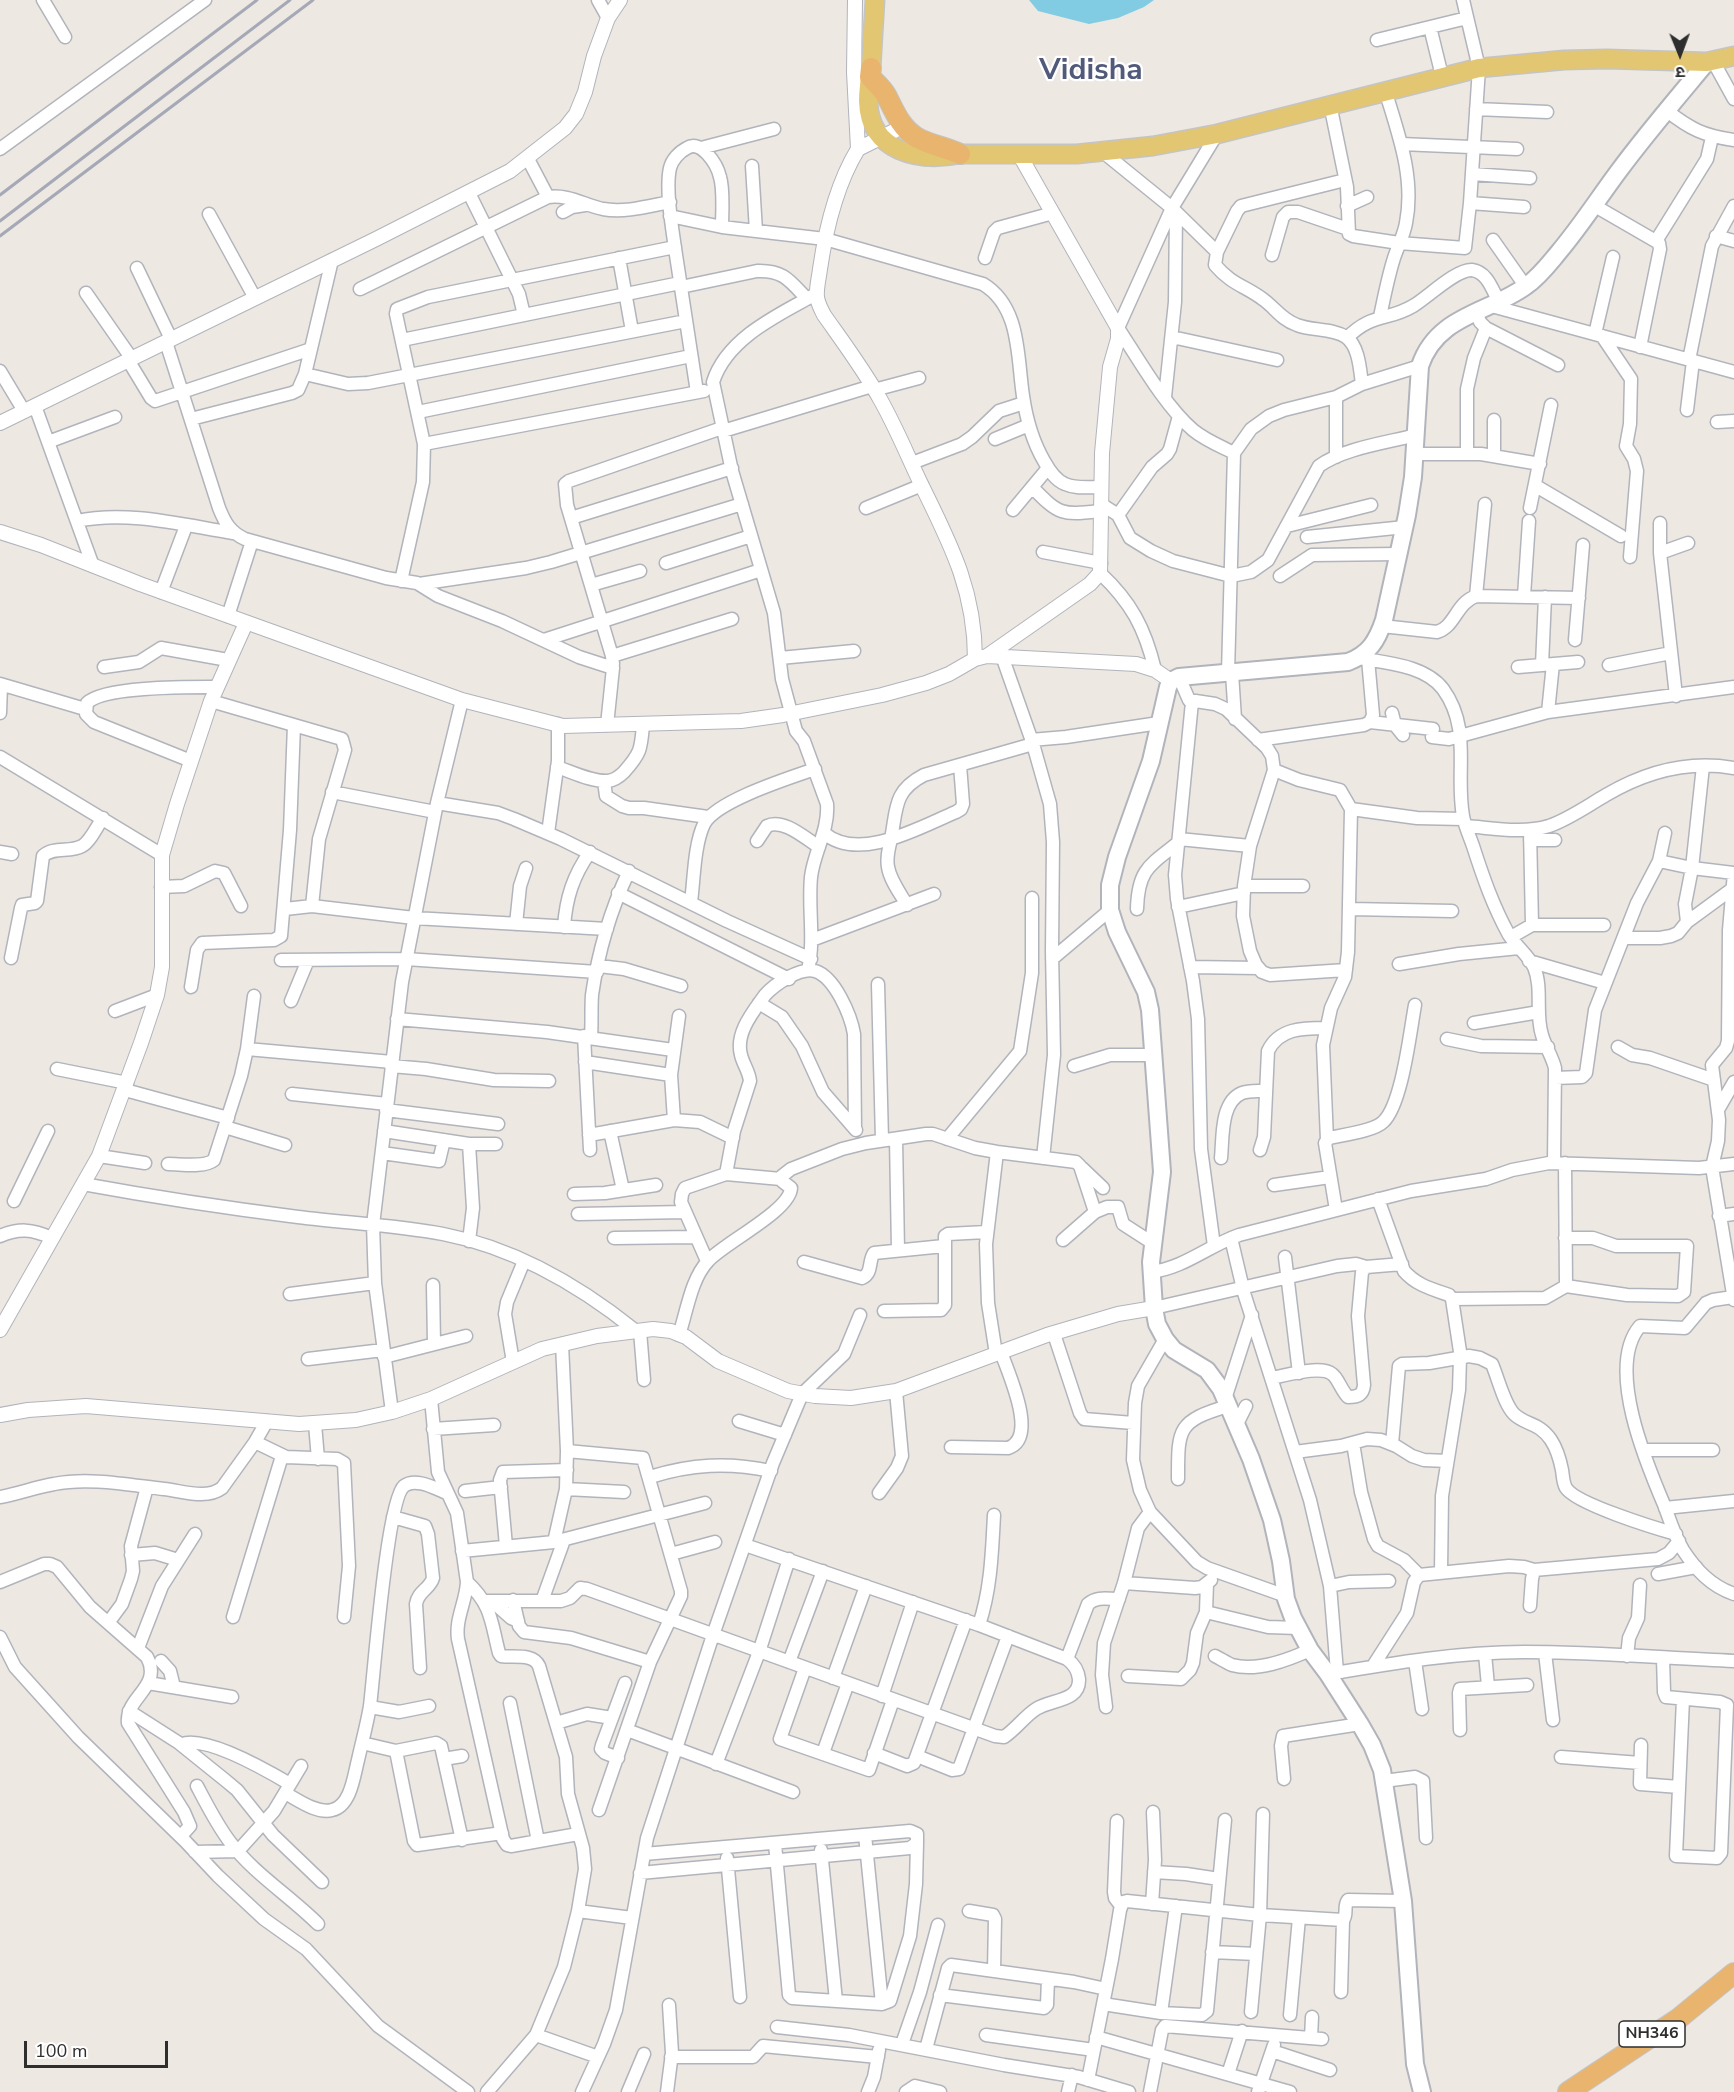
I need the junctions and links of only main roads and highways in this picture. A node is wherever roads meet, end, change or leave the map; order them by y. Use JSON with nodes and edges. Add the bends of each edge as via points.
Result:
{"nodes":[{"id":1,"x":876,"y":0,"type":"edge"},
{"id":2,"x":1734,"y":56,"type":"edge"},
{"id":3,"x":1710,"y":61,"type":"junction"},
{"id":4,"x":871,"y":73,"type":"junction"},
{"id":5,"x":960,"y":154,"type":"junction"},
{"id":6,"x":1734,"y":1973,"type":"edge"},
{"id":7,"x":1422,"y":2092,"type":"edge"},
{"id":8,"x":1568,"y":2092,"type":"edge"}],
"edges":[{"from":1,"to":4,"type":"main road"},
{"from":2,"to":3,"type":"main road"},
{"from":3,"to":5,"type":"main road","via":[[1564,60],[1479,68],[1217,134],[1153,146],[1077,154]]},
{"from":3,"to":7,"type":"main road","via":[[1666,110],[1542,272],[1526,287],[1440,334],[1425,352],[1420,366],[1415,454],[1405,527],[1382,627],[1364,659],[1175,679],[1168,687],[1151,761],[1110,885],[1110,910],[1117,932],[1146,992],[1150,1010],[1162,1172],[1151,1272],[1157,1324],[1174,1350],[1207,1370],[1221,1389],[1272,1520],[1286,1596],[1298,1628],[1310,1650],[1333,1673],[1378,1757],[1403,1901],[1415,2064]]},
{"from":4,"to":5,"type":"highway","via":[[904,126],[916,137]]},
{"from":4,"to":5,"type":"main road","via":[[863,117],[881,137],[891,146],[919,156],[942,158]]},
{"from":6,"to":8,"type":"highway","number":"NH346","via":[[1678,2019]]}]}
